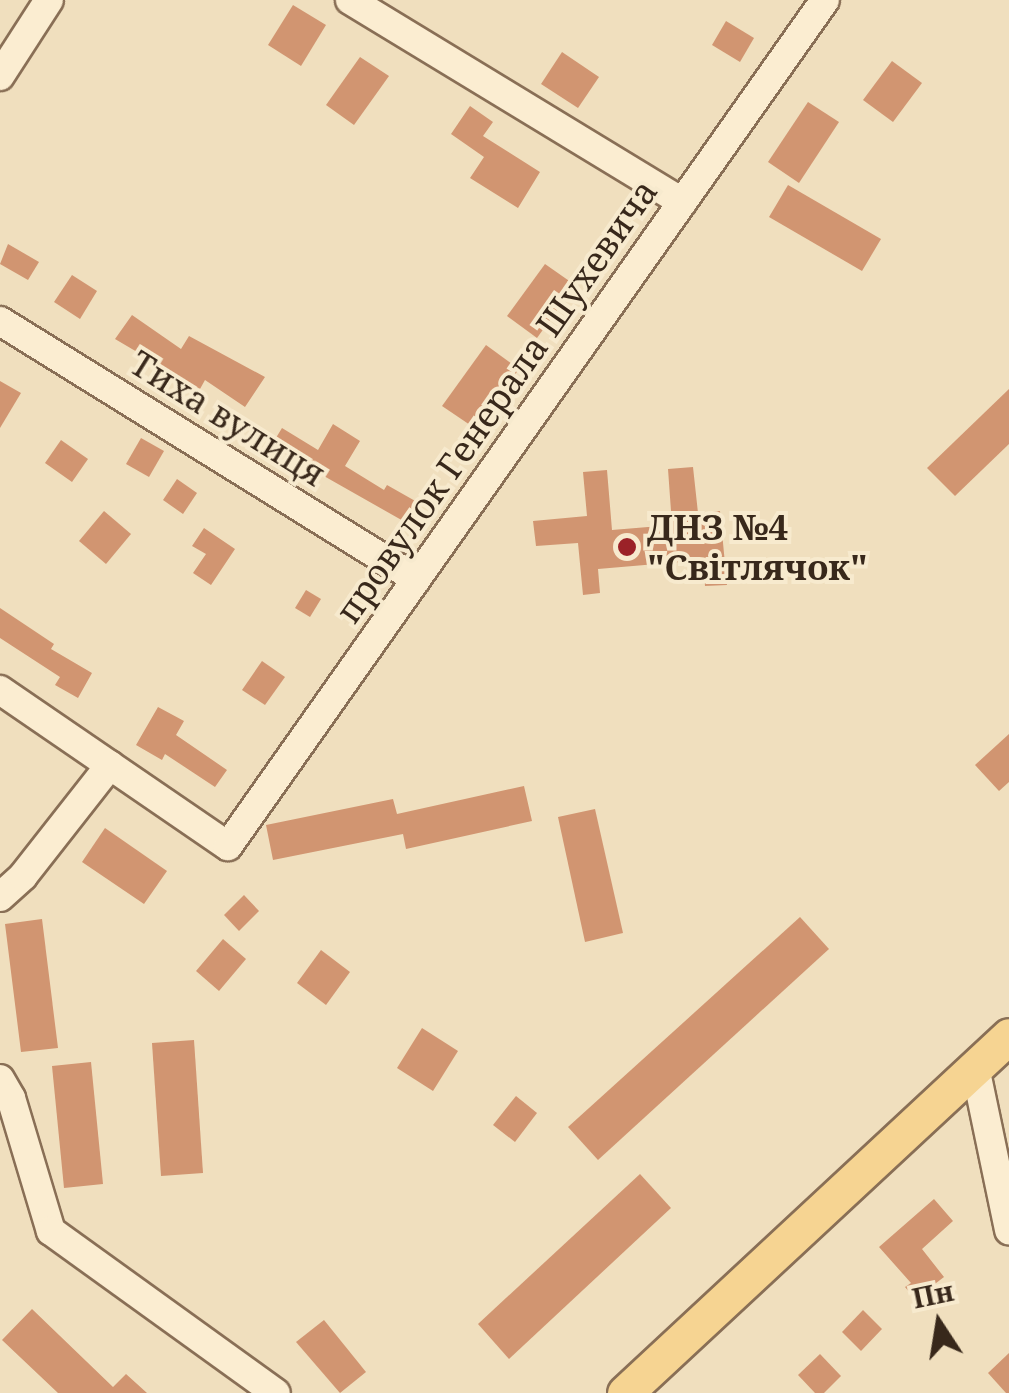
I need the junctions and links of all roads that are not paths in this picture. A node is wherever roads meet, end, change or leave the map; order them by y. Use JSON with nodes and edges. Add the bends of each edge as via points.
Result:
{"nodes":[{"id":1,"x":49,"y":0,"type":"edge"},
{"id":2,"x":350,"y":0,"type":"edge"},
{"id":3,"x":825,"y":0,"type":"edge"},
{"id":4,"x":0,"y":76,"type":"edge"},
{"id":5,"x":682,"y":202,"type":"junction"},
{"id":6,"x":0,"y":321,"type":"edge"},
{"id":7,"x":416,"y":580,"type":"junction"},
{"id":8,"x":0,"y":690,"type":"edge"},
{"id":9,"x":110,"y":765,"type":"junction"},
{"id":10,"x":0,"y":898,"type":"edge"},
{"id":11,"x":1009,"y":1036,"type":"edge"},
{"id":12,"x":975,"y":1067,"type":"junction"},
{"id":13,"x":0,"y":1078,"type":"edge"},
{"id":14,"x":1009,"y":1230,"type":"edge"},
{"id":15,"x":276,"y":1393,"type":"edge"},
{"id":16,"x":626,"y":1393,"type":"edge"}],
"edges":[{"from":1,"to":4,"type":"street"},
{"from":2,"to":5,"type":"street"},
{"from":3,"to":5,"type":"street","name":"провулок Генерала Шухевича"},
{"from":5,"to":7,"type":"street","name":"провулок Генерала Шухевича"},
{"from":6,"to":7,"type":"street","name":"Тиха вулиця"},
{"from":7,"to":9,"type":"street","name":"провулок Генерала Шухевича","via":[[228,846]]},
{"from":8,"to":9,"type":"street"},
{"from":9,"to":10,"type":"street"},
{"from":11,"to":12,"type":"main road"},
{"from":12,"to":14,"type":"street"},
{"from":12,"to":16,"type":"main road"},
{"from":13,"to":15,"type":"street","via":[[51,1231]]}]}
